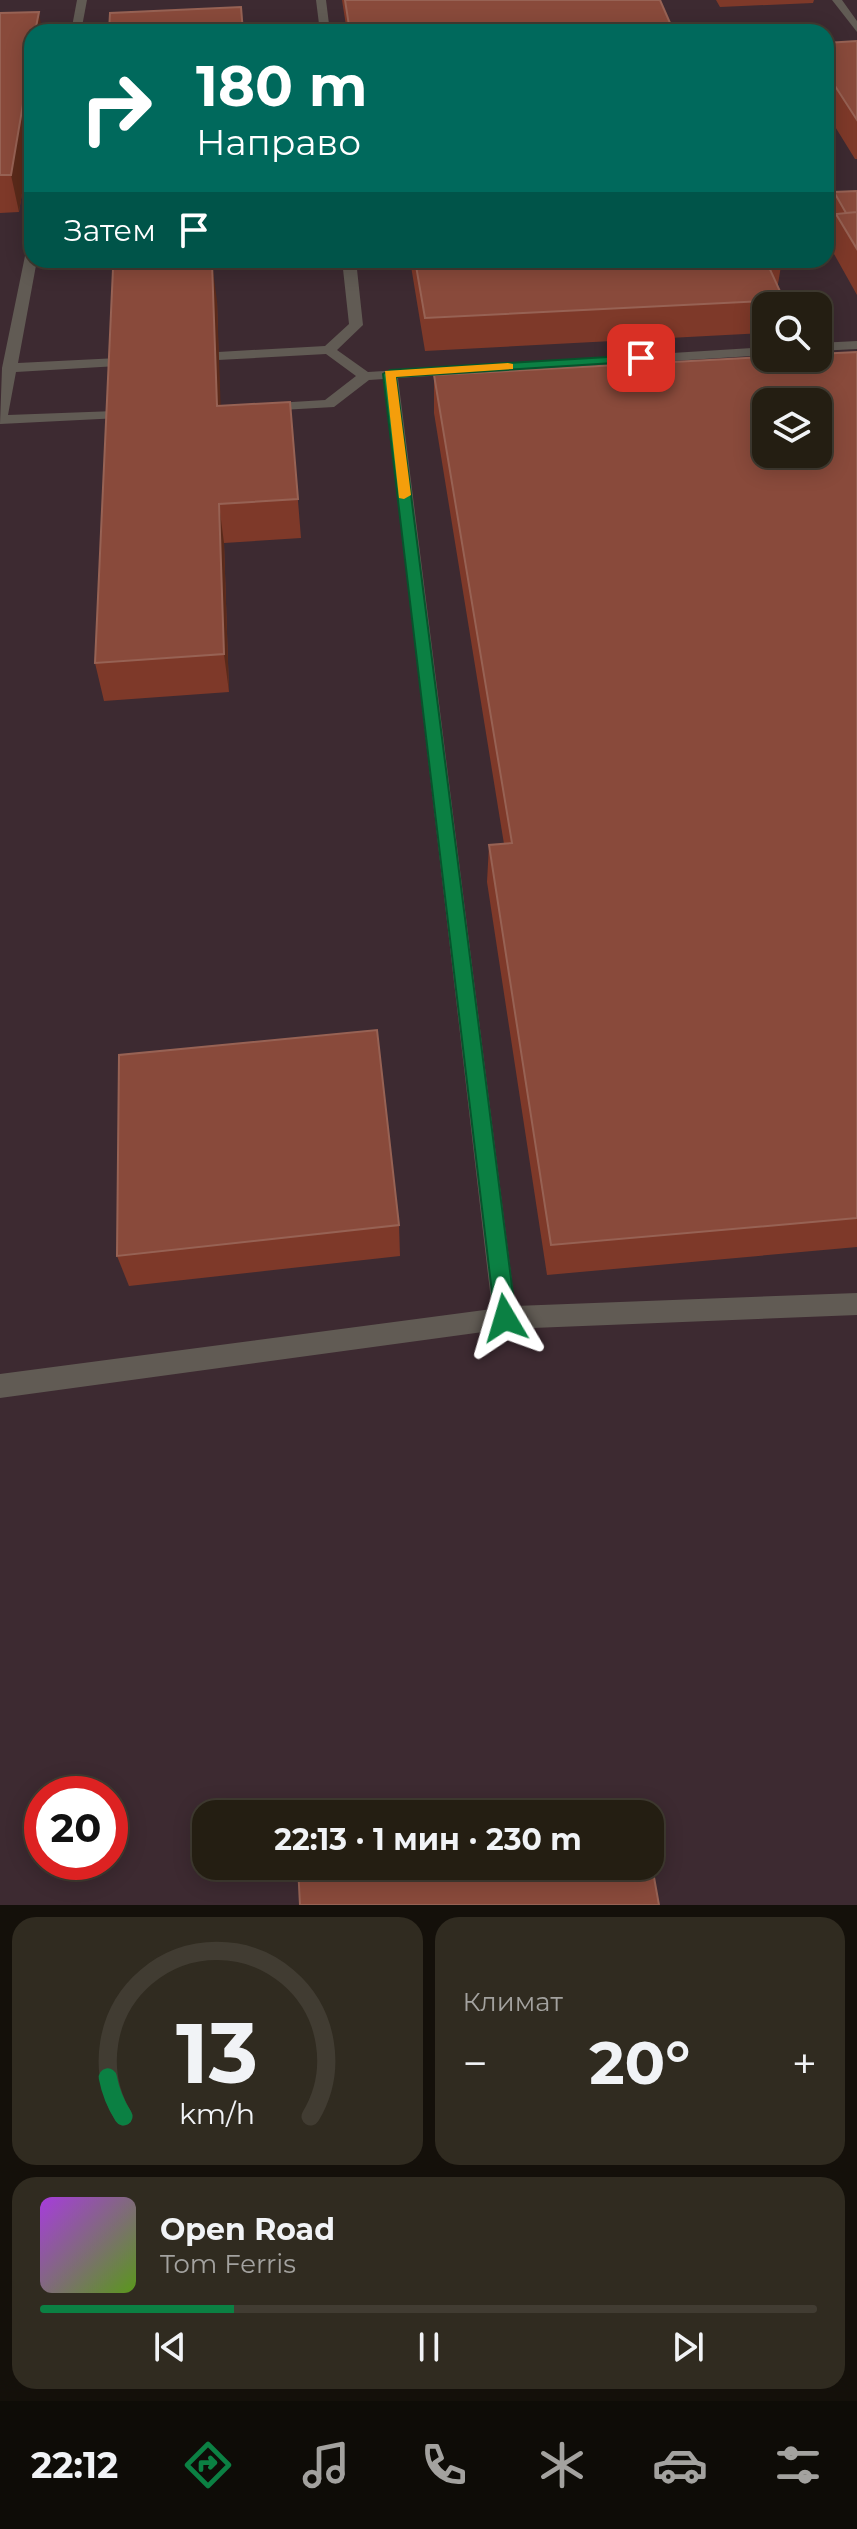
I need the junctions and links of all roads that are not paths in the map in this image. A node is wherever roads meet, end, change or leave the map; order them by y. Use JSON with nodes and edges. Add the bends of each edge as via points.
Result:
{"nodes":[{"id":1,"x":82,"y":0,"type":"edge"},
{"id":2,"x":321,"y":0,"type":"edge"},
{"id":3,"x":837,"y":0,"type":"edge"},
{"id":4,"x":78,"y":24,"type":"edge"},
{"id":5,"x":324,"y":24,"type":"edge"},
{"id":6,"x":857,"y":29,"type":"edge"},
{"id":7,"x":29,"y":268,"type":"edge"},
{"id":8,"x":350,"y":268,"type":"edge"},
{"id":9,"x":857,"y":345,"type":"edge"},
{"id":10,"x":832,"y":346,"type":"edge"},
{"id":11,"x":329,"y":350,"type":"junction"},
{"id":12,"x":752,"y":352,"type":"edge"},
{"id":13,"x":218,"y":356,"type":"edge"},
{"id":14,"x":118,"y":362,"type":"edge"},
{"id":15,"x":9,"y":368,"type":"junction"},
{"id":16,"x":390,"y":374,"type":"junction"},
{"id":17,"x":365,"y":376,"type":"junction"},
{"id":18,"x":251,"y":408,"type":"edge"},
{"id":19,"x":115,"y":415,"type":"edge"},
{"id":20,"x":0,"y":420,"type":"edge"},
{"id":21,"x":857,"y":1304,"type":"edge"},
{"id":22,"x":505,"y":1318,"type":"junction"},
{"id":23,"x":0,"y":1386,"type":"edge"}],
"edges":[{"from":1,"to":4,"type":"lane"},
{"from":2,"to":5,"type":"lane"},
{"from":3,"to":6,"type":"lane"},
{"from":7,"to":15,"type":"lane"},
{"from":8,"to":11,"type":"lane","via":[[356,325]]},
{"from":9,"to":10,"type":"lane"},
{"from":11,"to":13,"type":"lane"},
{"from":11,"to":17,"type":"lane"},
{"from":12,"to":16,"type":"lane"},
{"from":14,"to":15,"type":"lane"},
{"from":15,"to":20,"type":"lane"},
{"from":16,"to":17,"type":"lane"},
{"from":16,"to":22,"type":"lane"},
{"from":17,"to":18,"type":"lane","via":[[329,404]]},
{"from":19,"to":20,"type":"lane"},
{"from":21,"to":22,"type":"lane"},
{"from":22,"to":23,"type":"lane"}]}
